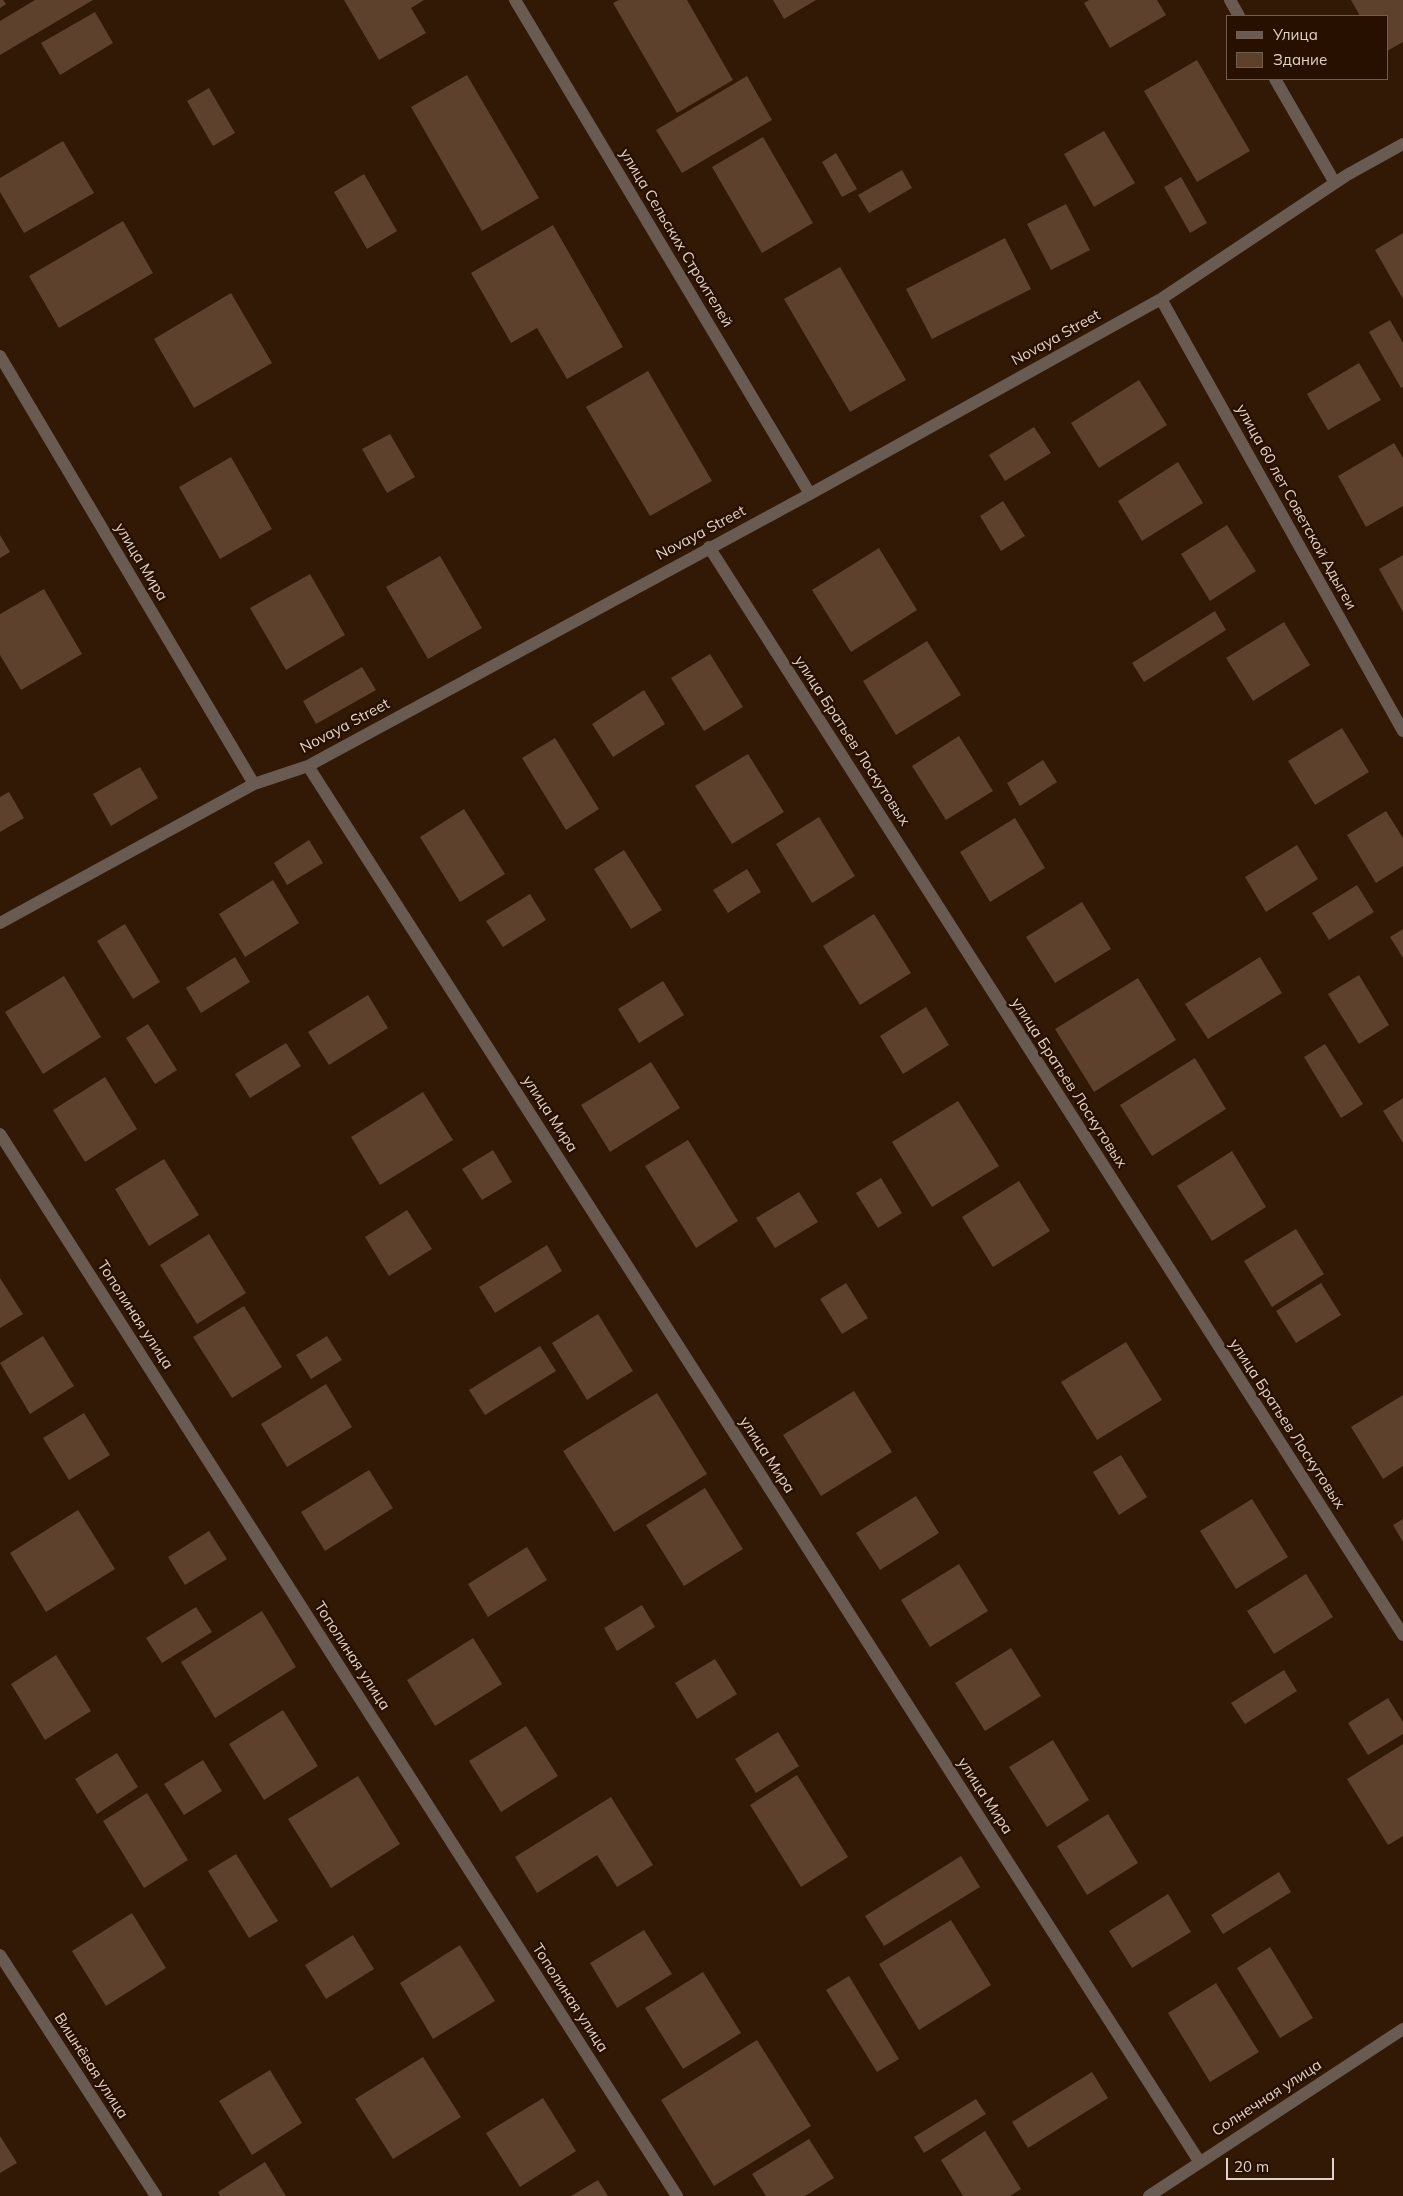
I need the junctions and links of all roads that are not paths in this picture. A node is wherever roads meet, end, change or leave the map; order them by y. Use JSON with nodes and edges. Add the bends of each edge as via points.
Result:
{"nodes":[{"id":1,"x":515,"y":0,"type":"edge"},
{"id":2,"x":1230,"y":0,"type":"edge"},
{"id":3,"x":1238,"y":15,"type":"edge"},
{"id":4,"x":1276,"y":80,"type":"edge"},
{"id":5,"x":1403,"y":144,"type":"edge"},
{"id":6,"x":1335,"y":183,"type":"junction"},
{"id":7,"x":1161,"y":299,"type":"junction"},
{"id":8,"x":0,"y":356,"type":"edge"},
{"id":9,"x":810,"y":494,"type":"junction"},
{"id":10,"x":708,"y":547,"type":"junction"},
{"id":11,"x":1403,"y":731,"type":"edge"},
{"id":12,"x":308,"y":766,"type":"junction"},
{"id":13,"x":254,"y":784,"type":"junction"},
{"id":14,"x":0,"y":923,"type":"edge"},
{"id":15,"x":0,"y":1134,"type":"edge"},
{"id":16,"x":1403,"y":1636,"type":"edge"},
{"id":17,"x":0,"y":1954,"type":"edge"},
{"id":18,"x":1403,"y":2029,"type":"edge"},
{"id":19,"x":1199,"y":2162,"type":"junction"},
{"id":20,"x":156,"y":2196,"type":"edge"},
{"id":21,"x":677,"y":2196,"type":"edge"},
{"id":22,"x":1149,"y":2196,"type":"edge"}],
"edges":[{"from":1,"to":9,"type":"street","name":"улица Сельских Строителей"},
{"from":2,"to":3,"type":"street"},
{"from":4,"to":6,"type":"street"},
{"from":5,"to":6,"type":"street","name":"Novaya Street"},
{"from":6,"to":7,"type":"street","name":"Novaya Street"},
{"from":7,"to":9,"type":"street","name":"Novaya Street"},
{"from":7,"to":11,"type":"street","name":"улица 60 лет Советской Адыгеи"},
{"from":8,"to":13,"type":"street","name":"улица Мира"},
{"from":9,"to":10,"type":"street","name":"Novaya Street"},
{"from":10,"to":12,"type":"street","name":"Novaya Street"},
{"from":10,"to":16,"type":"street","name":"улица Братьев Лоскутовых"},
{"from":12,"to":13,"type":"street","name":"Novaya Street"},
{"from":12,"to":19,"type":"street","name":"улица Мира"},
{"from":13,"to":14,"type":"street","name":"Novaya Street"},
{"from":15,"to":21,"type":"street","name":"Тополиная улица"},
{"from":17,"to":20,"type":"street","name":"Вишнёвая улица"},
{"from":18,"to":19,"type":"street","name":"Солнечная улица"},
{"from":19,"to":22,"type":"street","name":"Солнечная улица"}]}
